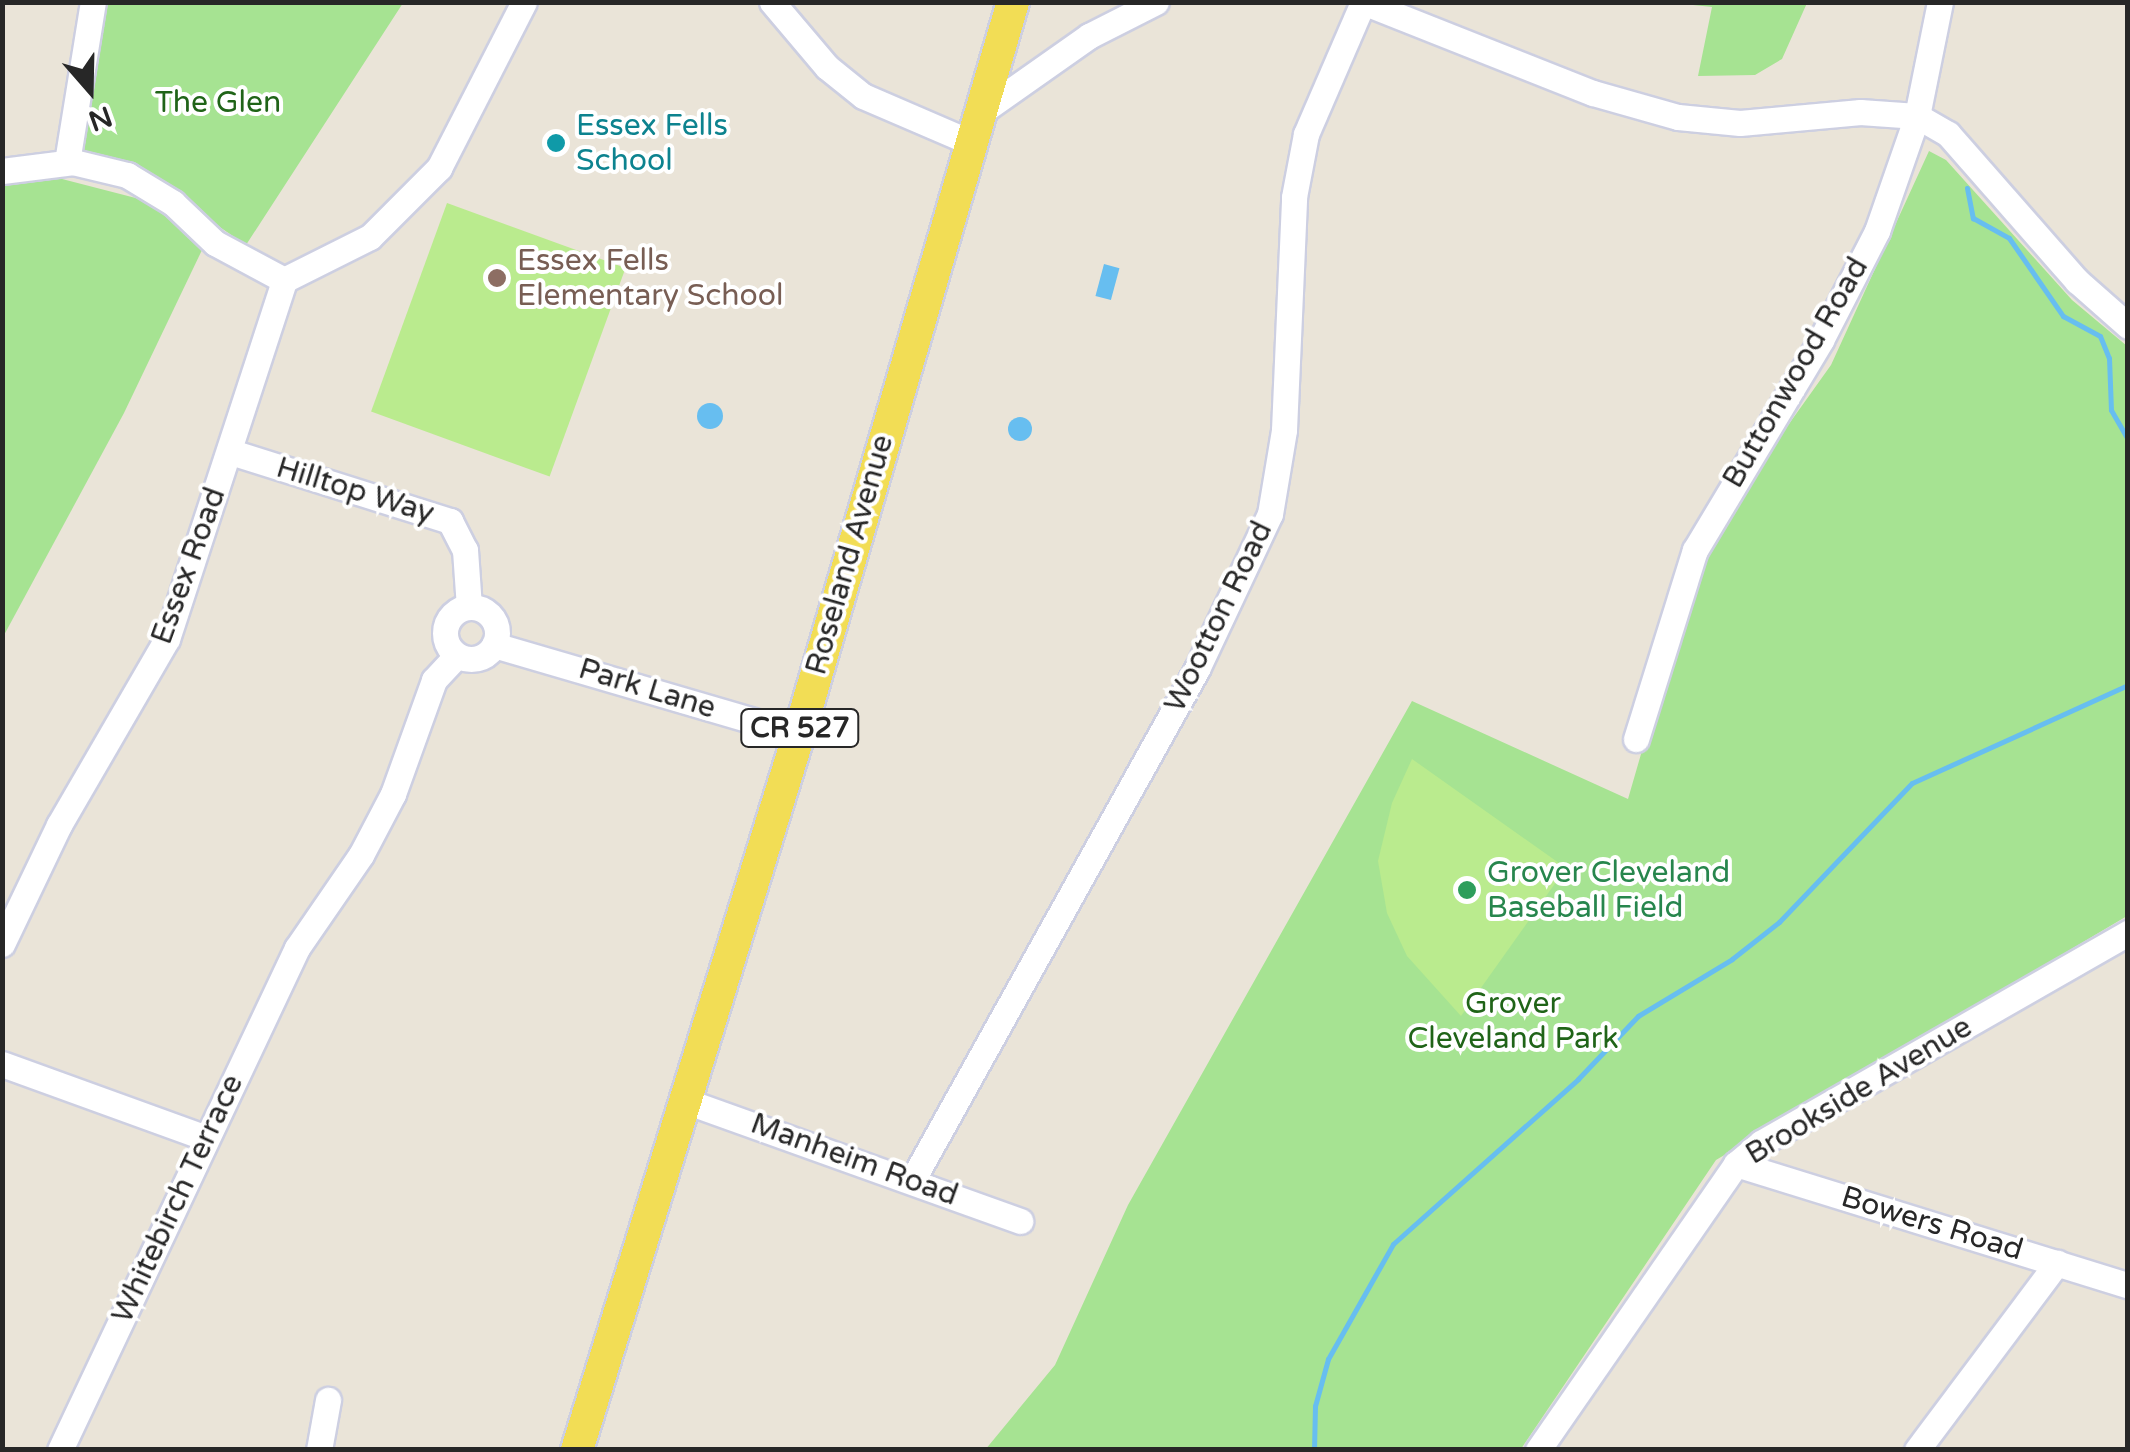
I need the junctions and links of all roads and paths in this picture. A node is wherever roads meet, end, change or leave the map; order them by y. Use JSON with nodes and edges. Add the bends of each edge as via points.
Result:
{"nodes":[{"id":1,"x":93,"y":2,"type":"edge"},
{"id":2,"x":524,"y":2,"type":"edge"},
{"id":3,"x":772,"y":2,"type":"edge"},
{"id":4,"x":1013,"y":2,"type":"edge"},
{"id":5,"x":1156,"y":2,"type":"edge"},
{"id":6,"x":1363,"y":2,"type":"edge"},
{"id":7,"x":1940,"y":2,"type":"edge"},
{"id":8,"x":1917,"y":116,"type":"junction"},
{"id":9,"x":976,"y":127,"type":"junction"},
{"id":10,"x":67,"y":162,"type":"junction"},
{"id":11,"x":2,"y":171,"type":"edge"},
{"id":12,"x":284,"y":280,"type":"junction"},
{"id":13,"x":2128,"y":326,"type":"edge"},
{"id":14,"x":231,"y":452,"type":"junction"},
{"id":15,"x":469,"y":606,"type":"junction"},
{"id":16,"x":494,"y":645,"type":"junction"},
{"id":17,"x":456,"y":656,"type":"junction"},
{"id":18,"x":798,"y":734,"type":"junction"},
{"id":19,"x":1636,"y":739,"type":"dead end"},
{"id":20,"x":2128,"y":934,"type":"edge"},
{"id":21,"x":2,"y":944,"type":"edge"},
{"id":22,"x":2,"y":1064,"type":"edge"},
{"id":23,"x":688,"y":1102,"type":"junction"},
{"id":24,"x":204,"y":1137,"type":"junction"},
{"id":25,"x":1736,"y":1164,"type":"junction"},
{"id":26,"x":913,"y":1179,"type":"junction"},
{"id":27,"x":1020,"y":1222,"type":"dead end"},
{"id":28,"x":2058,"y":1263,"type":"junction"},
{"id":29,"x":2128,"y":1285,"type":"edge"},
{"id":30,"x":328,"y":1400,"type":"dead end"},
{"id":31,"x":60,"y":1450,"type":"edge"},
{"id":32,"x":319,"y":1450,"type":"edge"},
{"id":33,"x":577,"y":1450,"type":"edge"},
{"id":34,"x":1538,"y":1450,"type":"edge"},
{"id":35,"x":1916,"y":1450,"type":"edge"}],
"edges":[{"from":1,"to":10,"type":"street"},
{"from":2,"to":12,"type":"street","via":[[439,168],[370,237]]},
{"from":3,"to":9,"type":"street","via":[[827,67],[863,96]]},
{"from":4,"to":9,"type":"main road","name":"Roseland Avenue","number":"CR 527"},
{"from":5,"to":9,"type":"street","via":[[1089,36]]},
{"from":6,"to":8,"type":"street","via":[[1593,93],[1678,117],[1740,123],[1860,112]]},
{"from":6,"to":26,"type":"street","name":"Wootton Road","via":[[1311,121],[1294,197],[1284,430],[1270,514],[1198,670]]},
{"from":7,"to":8,"type":"street","name":"Buttonwood Road"},
{"from":8,"to":13,"type":"street","via":[[1948,134],[2077,281]]},
{"from":8,"to":19,"type":"street","name":"Buttonwood Road","via":[[1850,286],[1696,550]]},
{"from":9,"to":18,"type":"main road","name":"Roseland Avenue","number":"CR 527"},
{"from":10,"to":11,"type":"street"},
{"from":10,"to":12,"type":"street","via":[[127,175],[174,203],[215,243]]},
{"from":12,"to":14,"type":"street","name":"Essex Road"},
{"from":14,"to":15,"type":"street","name":"Hilltop Way","via":[[450,521],[465,550]]},
{"from":14,"to":21,"type":"street","name":"Essex Road","via":[[167,640],[59,825]]},
{"from":15,"to":16,"type":"street","via":[[496,624]]},
{"from":15,"to":17,"type":"street","via":[[445,626]]},
{"from":16,"to":17,"type":"street","via":[[478,659]]},
{"from":16,"to":18,"type":"street","name":"Park Lane"},
{"from":17,"to":24,"type":"street","name":"Whitebirch Terrace","via":[[434,680],[393,794],[297,948]]},
{"from":18,"to":23,"type":"main road","name":"Roseland Avenue","number":"CR 527"},
{"from":20,"to":25,"type":"street","name":"Brookside Avenue","via":[[1761,1143]]},
{"from":22,"to":24,"type":"street"},
{"from":23,"to":26,"type":"street","name":"Manheim Road"},
{"from":23,"to":33,"type":"main road","name":"Roseland Avenue","number":"CR 527"},
{"from":24,"to":31,"type":"street","name":"Whitebirch Terrace"},
{"from":25,"to":28,"type":"street","name":"Bowers Road"},
{"from":25,"to":34,"type":"street","name":"Brookside Avenue"},
{"from":26,"to":27,"type":"street","name":"Manheim Road"},
{"from":28,"to":29,"type":"street","name":"Bowers Road"},
{"from":28,"to":35,"type":"street"},
{"from":30,"to":32,"type":"street"}]}
